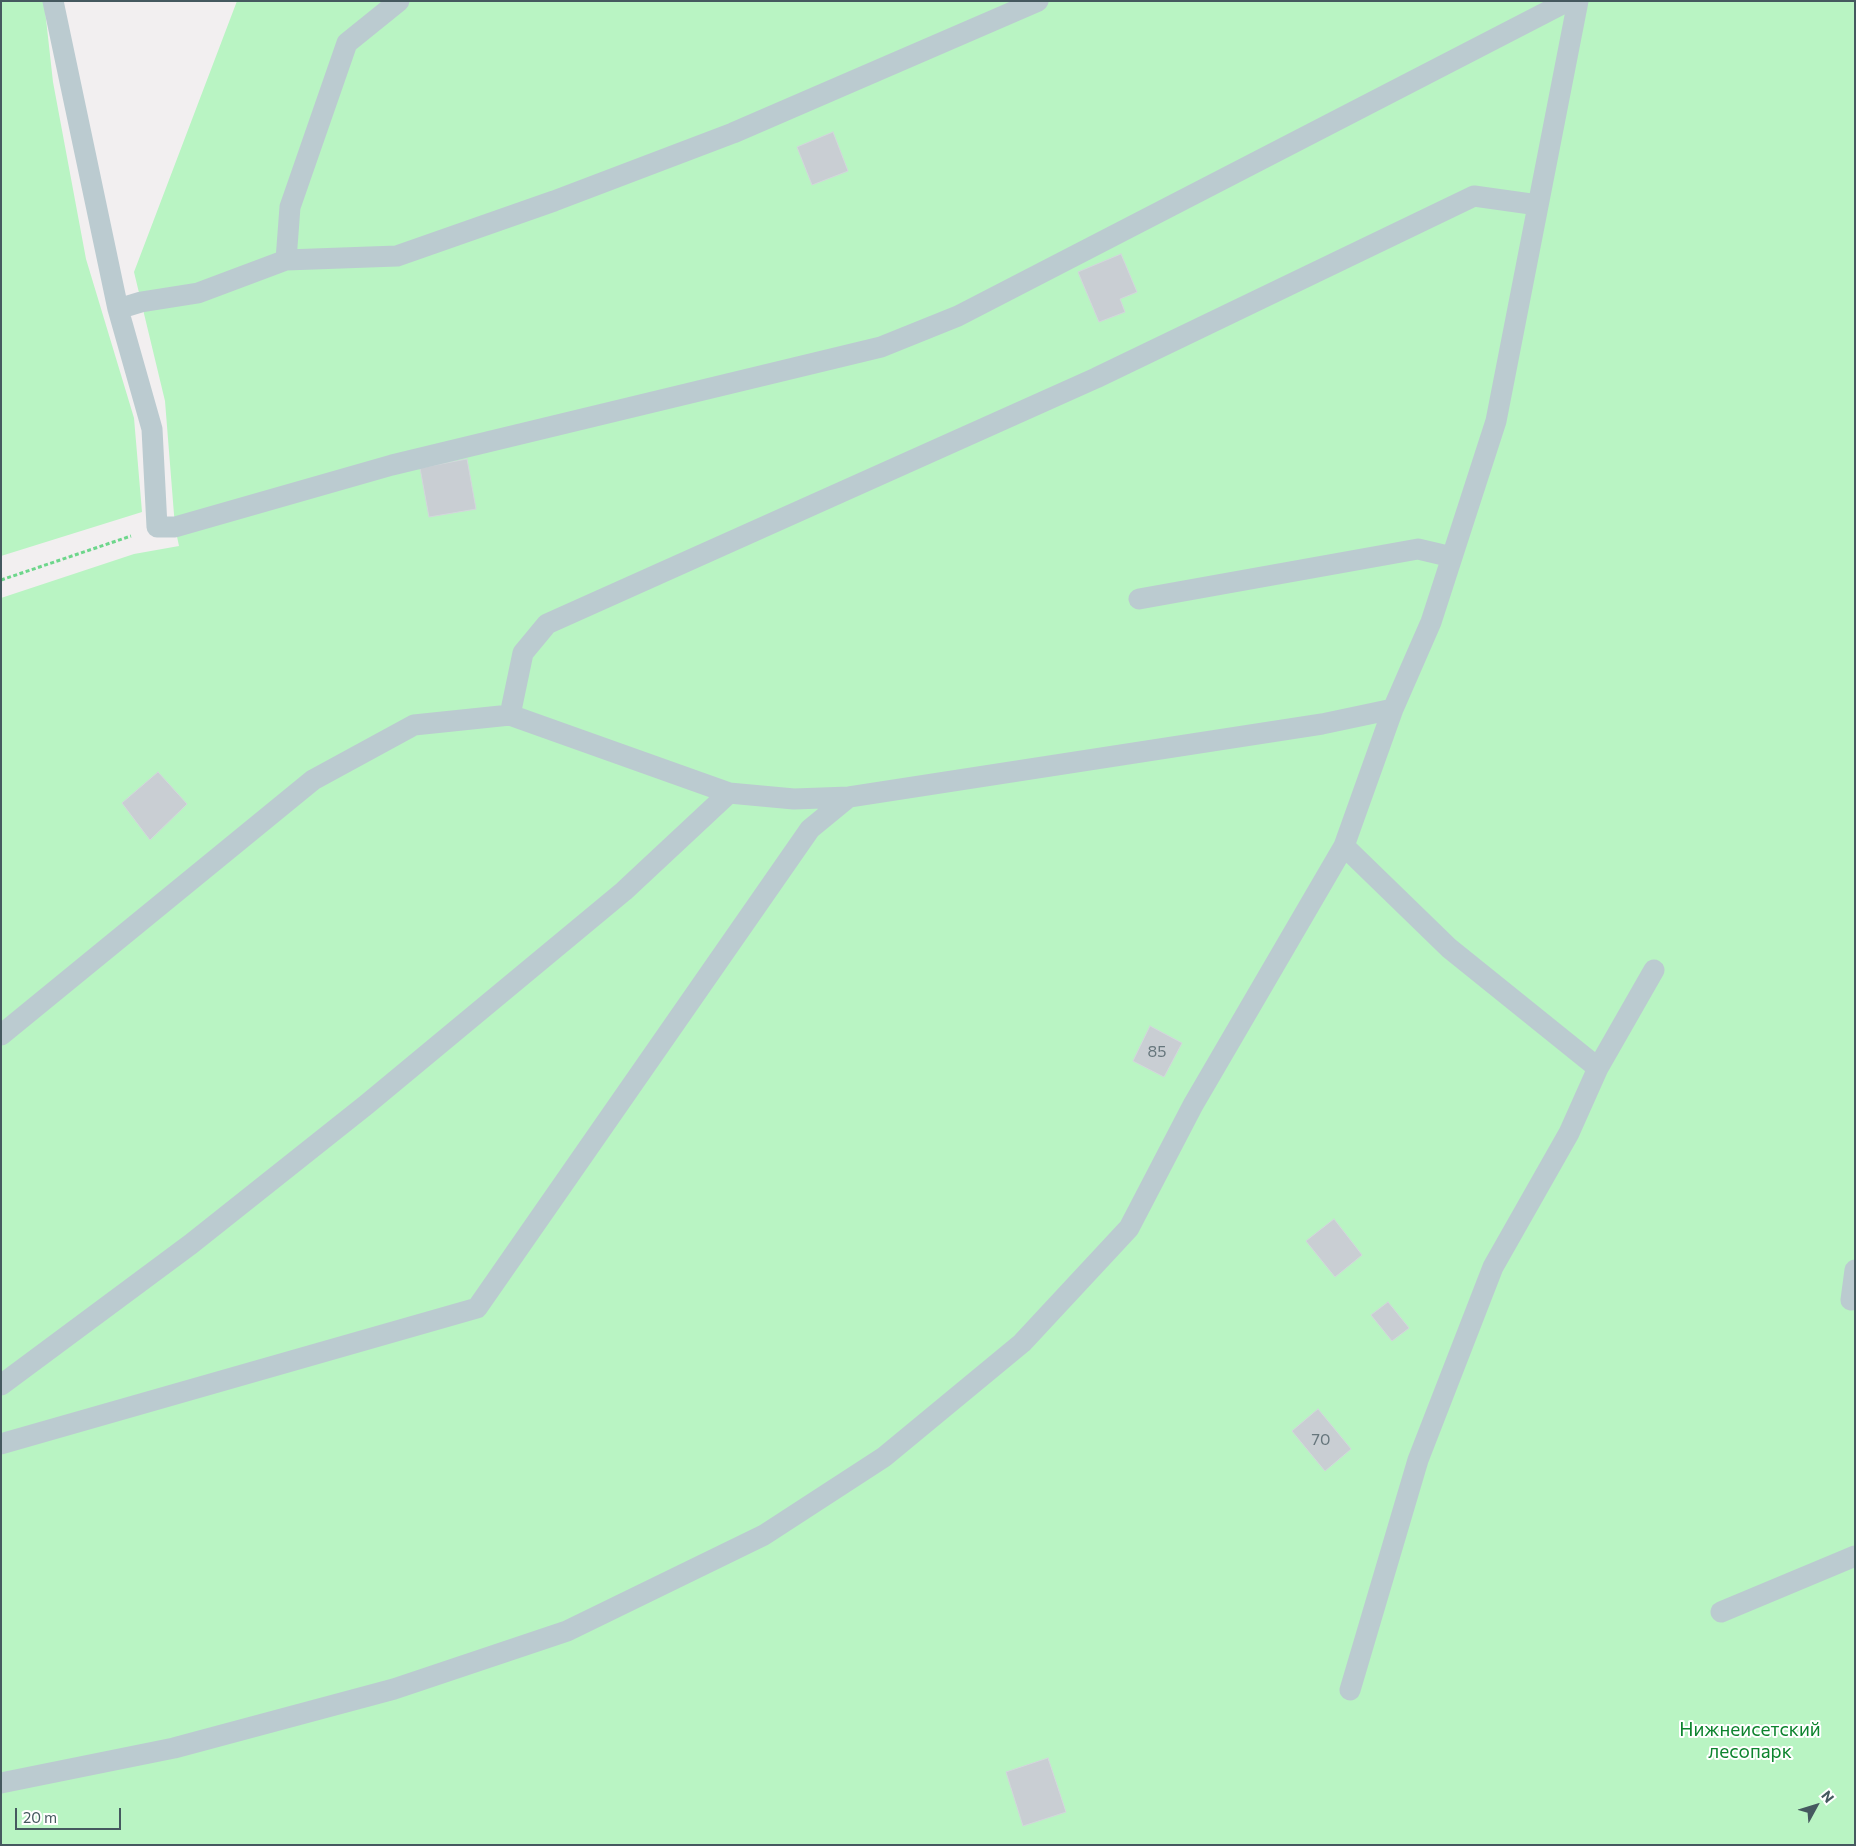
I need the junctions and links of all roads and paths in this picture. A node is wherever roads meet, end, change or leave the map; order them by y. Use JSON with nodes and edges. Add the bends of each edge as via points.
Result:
{"nodes":[{"id":1,"x":54,"y":1,"type":"edge"},
{"id":2,"x":399,"y":1,"type":"edge"},
{"id":3,"x":1038,"y":1,"type":"edge"},
{"id":4,"x":1568,"y":1,"type":"edge"},
{"id":5,"x":1578,"y":1,"type":"edge"},
{"id":6,"x":1538,"y":205,"type":"junction"},
{"id":7,"x":286,"y":260,"type":"junction"},
{"id":8,"x":118,"y":309,"type":"junction"},
{"id":9,"x":157,"y":527,"type":"junction"},
{"id":10,"x":1452,"y":557,"type":"junction"},
{"id":11,"x":1,"y":580,"type":"edge"},
{"id":12,"x":1139,"y":599,"type":"dead end"},
{"id":13,"x":1393,"y":709,"type":"junction"},
{"id":14,"x":510,"y":715,"type":"junction"},
{"id":15,"x":729,"y":793,"type":"junction"},
{"id":16,"x":848,"y":797,"type":"junction"},
{"id":17,"x":1344,"y":846,"type":"junction"},
{"id":18,"x":1654,"y":970,"type":"dead end"},
{"id":19,"x":1,"y":1035,"type":"edge"},
{"id":20,"x":1598,"y":1068,"type":"junction"},
{"id":21,"x":1855,"y":1270,"type":"edge"},
{"id":22,"x":1851,"y":1300,"type":"dead end"},
{"id":23,"x":1,"y":1385,"type":"edge"},
{"id":24,"x":1,"y":1444,"type":"edge"},
{"id":25,"x":1855,"y":1556,"type":"edge"},
{"id":26,"x":1721,"y":1612,"type":"dead end"},
{"id":27,"x":1350,"y":1690,"type":"dead end"},
{"id":28,"x":1,"y":1783,"type":"edge"}],
"edges":[{"from":1,"to":8,"type":"lane"},
{"from":2,"to":7,"type":"lane","via":[[347,43],[290,207]]},
{"from":3,"to":7,"type":"lane","via":[[733,133],[397,256]]},
{"from":4,"to":9,"type":"lane","via":[[958,316],[881,347],[392,465],[175,527]]},
{"from":5,"to":6,"type":"lane"},
{"from":6,"to":10,"type":"lane","via":[[1496,421]]},
{"from":6,"to":14,"type":"lane","via":[[1474,196],[1096,378],[547,624],[523,653]]},
{"from":7,"to":8,"type":"lane","via":[[198,293]]},
{"from":8,"to":9,"type":"lane","via":[[152,429]]},
{"from":9,"to":11,"type":"path"},
{"from":10,"to":12,"type":"lane","via":[[1418,548]]},
{"from":10,"to":13,"type":"lane","via":[[1431,622]]},
{"from":13,"to":16,"type":"lane","via":[[1322,724]]},
{"from":13,"to":17,"type":"lane"},
{"from":14,"to":15,"type":"lane"},
{"from":14,"to":19,"type":"lane","via":[[414,725],[313,780]]},
{"from":15,"to":16,"type":"lane","via":[[794,799]]},
{"from":15,"to":23,"type":"lane","via":[[624,891],[366,1105],[191,1244]]},
{"from":16,"to":24,"type":"lane","via":[[810,829],[477,1308]]},
{"from":17,"to":20,"type":"lane","via":[[1449,948]]},
{"from":17,"to":28,"type":"lane","via":[[1193,1105],[1128,1228],[1022,1344],[884,1457],[764,1534],[567,1631],[394,1689],[174,1748]]},
{"from":18,"to":20,"type":"lane"},
{"from":20,"to":27,"type":"lane","via":[[1569,1133],[1493,1267],[1418,1460]]},
{"from":21,"to":22,"type":"lane"},
{"from":25,"to":26,"type":"lane"}]}
